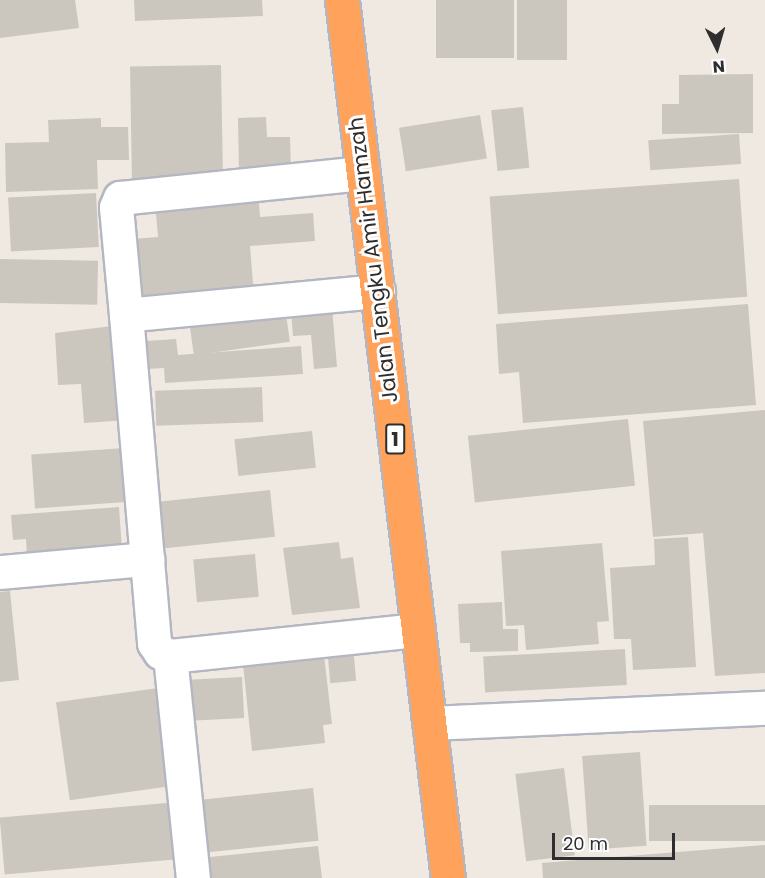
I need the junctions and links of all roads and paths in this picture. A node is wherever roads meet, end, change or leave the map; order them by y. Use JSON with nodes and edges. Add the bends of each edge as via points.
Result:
{"nodes":[{"id":1,"x":342,"y":0,"type":"edge"},
{"id":2,"x":363,"y":173,"type":"junction"},
{"id":3,"x":378,"y":291,"type":"junction"},
{"id":4,"x":126,"y":315,"type":"junction"},
{"id":5,"x":147,"y":559,"type":"junction"},
{"id":6,"x":0,"y":572,"type":"edge"},
{"id":7,"x":416,"y":630,"type":"junction"},
{"id":8,"x":170,"y":656,"type":"junction"},
{"id":9,"x":765,"y":708,"type":"edge"},
{"id":10,"x":430,"y":723,"type":"junction"},
{"id":11,"x":193,"y":878,"type":"edge"},
{"id":12,"x":448,"y":878,"type":"edge"}],
"edges":[{"from":1,"to":2,"type":"highway","name":"Jalan Tengku Amir Hamzah","number":"1"},
{"from":2,"to":3,"type":"highway","name":"Jalan Tengku Amir Hamzah","number":"1"},
{"from":2,"to":4,"type":"street","via":[[120,198],[116,207]]},
{"from":3,"to":4,"type":"street"},
{"from":3,"to":7,"type":"highway","name":"Jalan Tengku Amir Hamzah","number":"1"},
{"from":4,"to":5,"type":"street"},
{"from":5,"to":6,"type":"street"},
{"from":5,"to":8,"type":"street","via":[[154,643],[160,652]]},
{"from":7,"to":8,"type":"street"},
{"from":7,"to":10,"type":"highway","name":"Jalan Tengku Amir Hamzah","number":"1"},
{"from":8,"to":11,"type":"street"},
{"from":9,"to":10,"type":"street"},
{"from":10,"to":12,"type":"highway","name":"Jalan Tengku Amir Hamzah","number":"1"}]}
